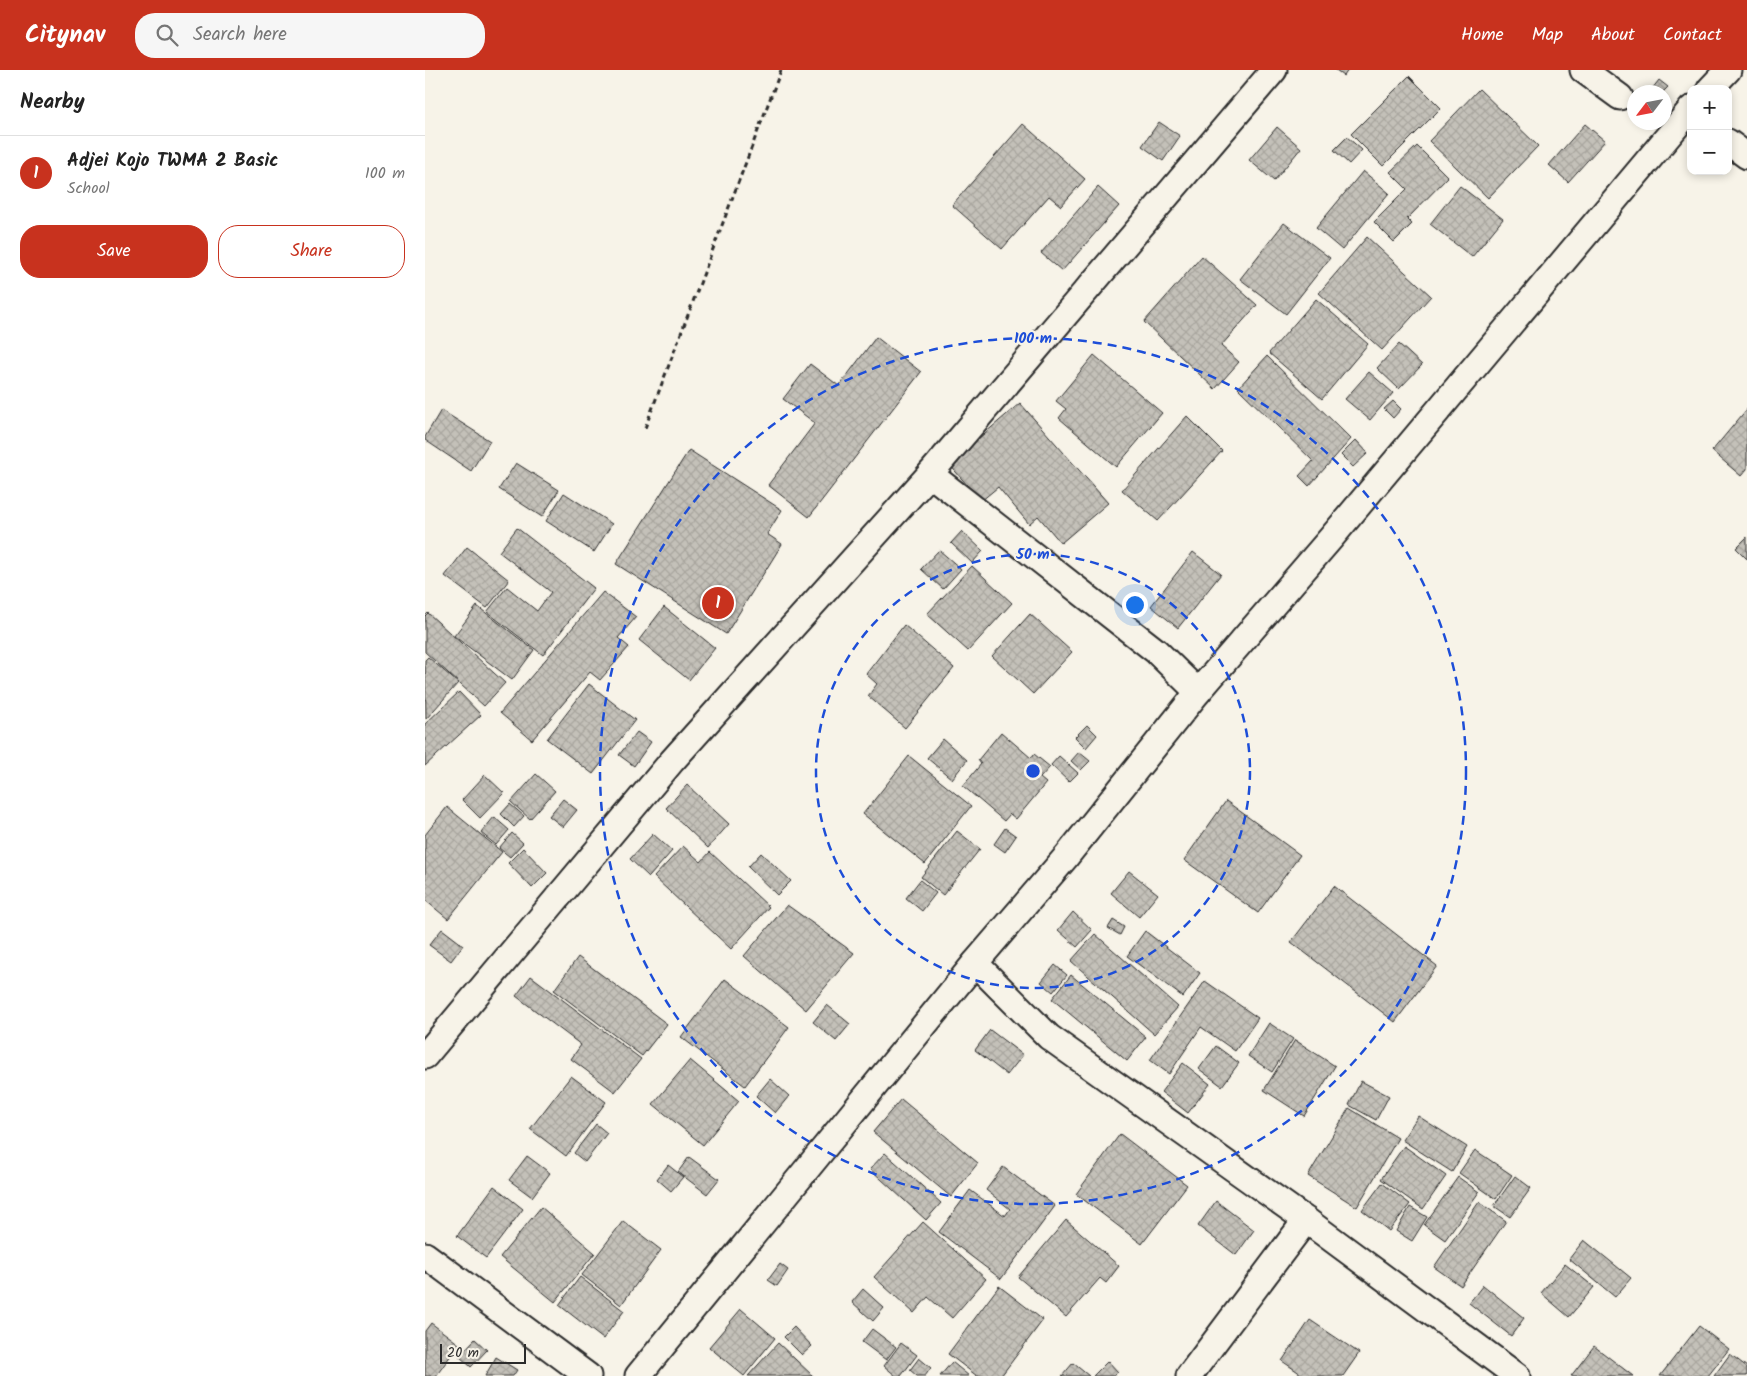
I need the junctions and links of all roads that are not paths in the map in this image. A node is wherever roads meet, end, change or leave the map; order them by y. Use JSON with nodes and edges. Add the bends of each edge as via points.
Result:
{"nodes":[{"id":1,"x":1274,"y":70,"type":"edge"},
{"id":2,"x":1583,"y":70,"type":"edge"},
{"id":3,"x":1728,"y":70,"type":"edge"},
{"id":4,"x":1714,"y":85,"type":"edge"},
{"id":5,"x":1620,"y":97,"type":"dead end"},
{"id":6,"x":1687,"y":114,"type":"edge"},
{"id":7,"x":1732,"y":145,"type":"edge"},
{"id":8,"x":1747,"y":156,"type":"edge"},
{"id":9,"x":930,"y":474,"type":"junction"},
{"id":10,"x":1197,"y":692,"type":"junction"},
{"id":11,"x":975,"y":963,"type":"junction"},
{"id":12,"x":425,"y":1056,"type":"edge"},
{"id":13,"x":1306,"y":1220,"type":"junction"},
{"id":14,"x":425,"y":1255,"type":"edge"},
{"id":15,"x":588,"y":1376,"type":"edge"},
{"id":16,"x":638,"y":1376,"type":"edge"},
{"id":17,"x":1189,"y":1376,"type":"edge"},
{"id":18,"x":1517,"y":1376,"type":"edge"}],
"edges":[{"from":1,"to":9,"type":"street"},
{"from":2,"to":5,"type":"street"},
{"from":3,"to":4,"type":"street"},
{"from":6,"to":10,"type":"street","via":[[1337,531]]},
{"from":7,"to":8,"type":"street"},
{"from":9,"to":10,"type":"street","via":[[1156,651]]},
{"from":9,"to":12,"type":"street","via":[[672,761]]},
{"from":10,"to":11,"type":"street","via":[[1066,857]]},
{"from":11,"to":13,"type":"street","via":[[1049,1037]]},
{"from":11,"to":16,"type":"street"},
{"from":13,"to":17,"type":"street"},
{"from":13,"to":18,"type":"street"},
{"from":14,"to":15,"type":"street"}]}
